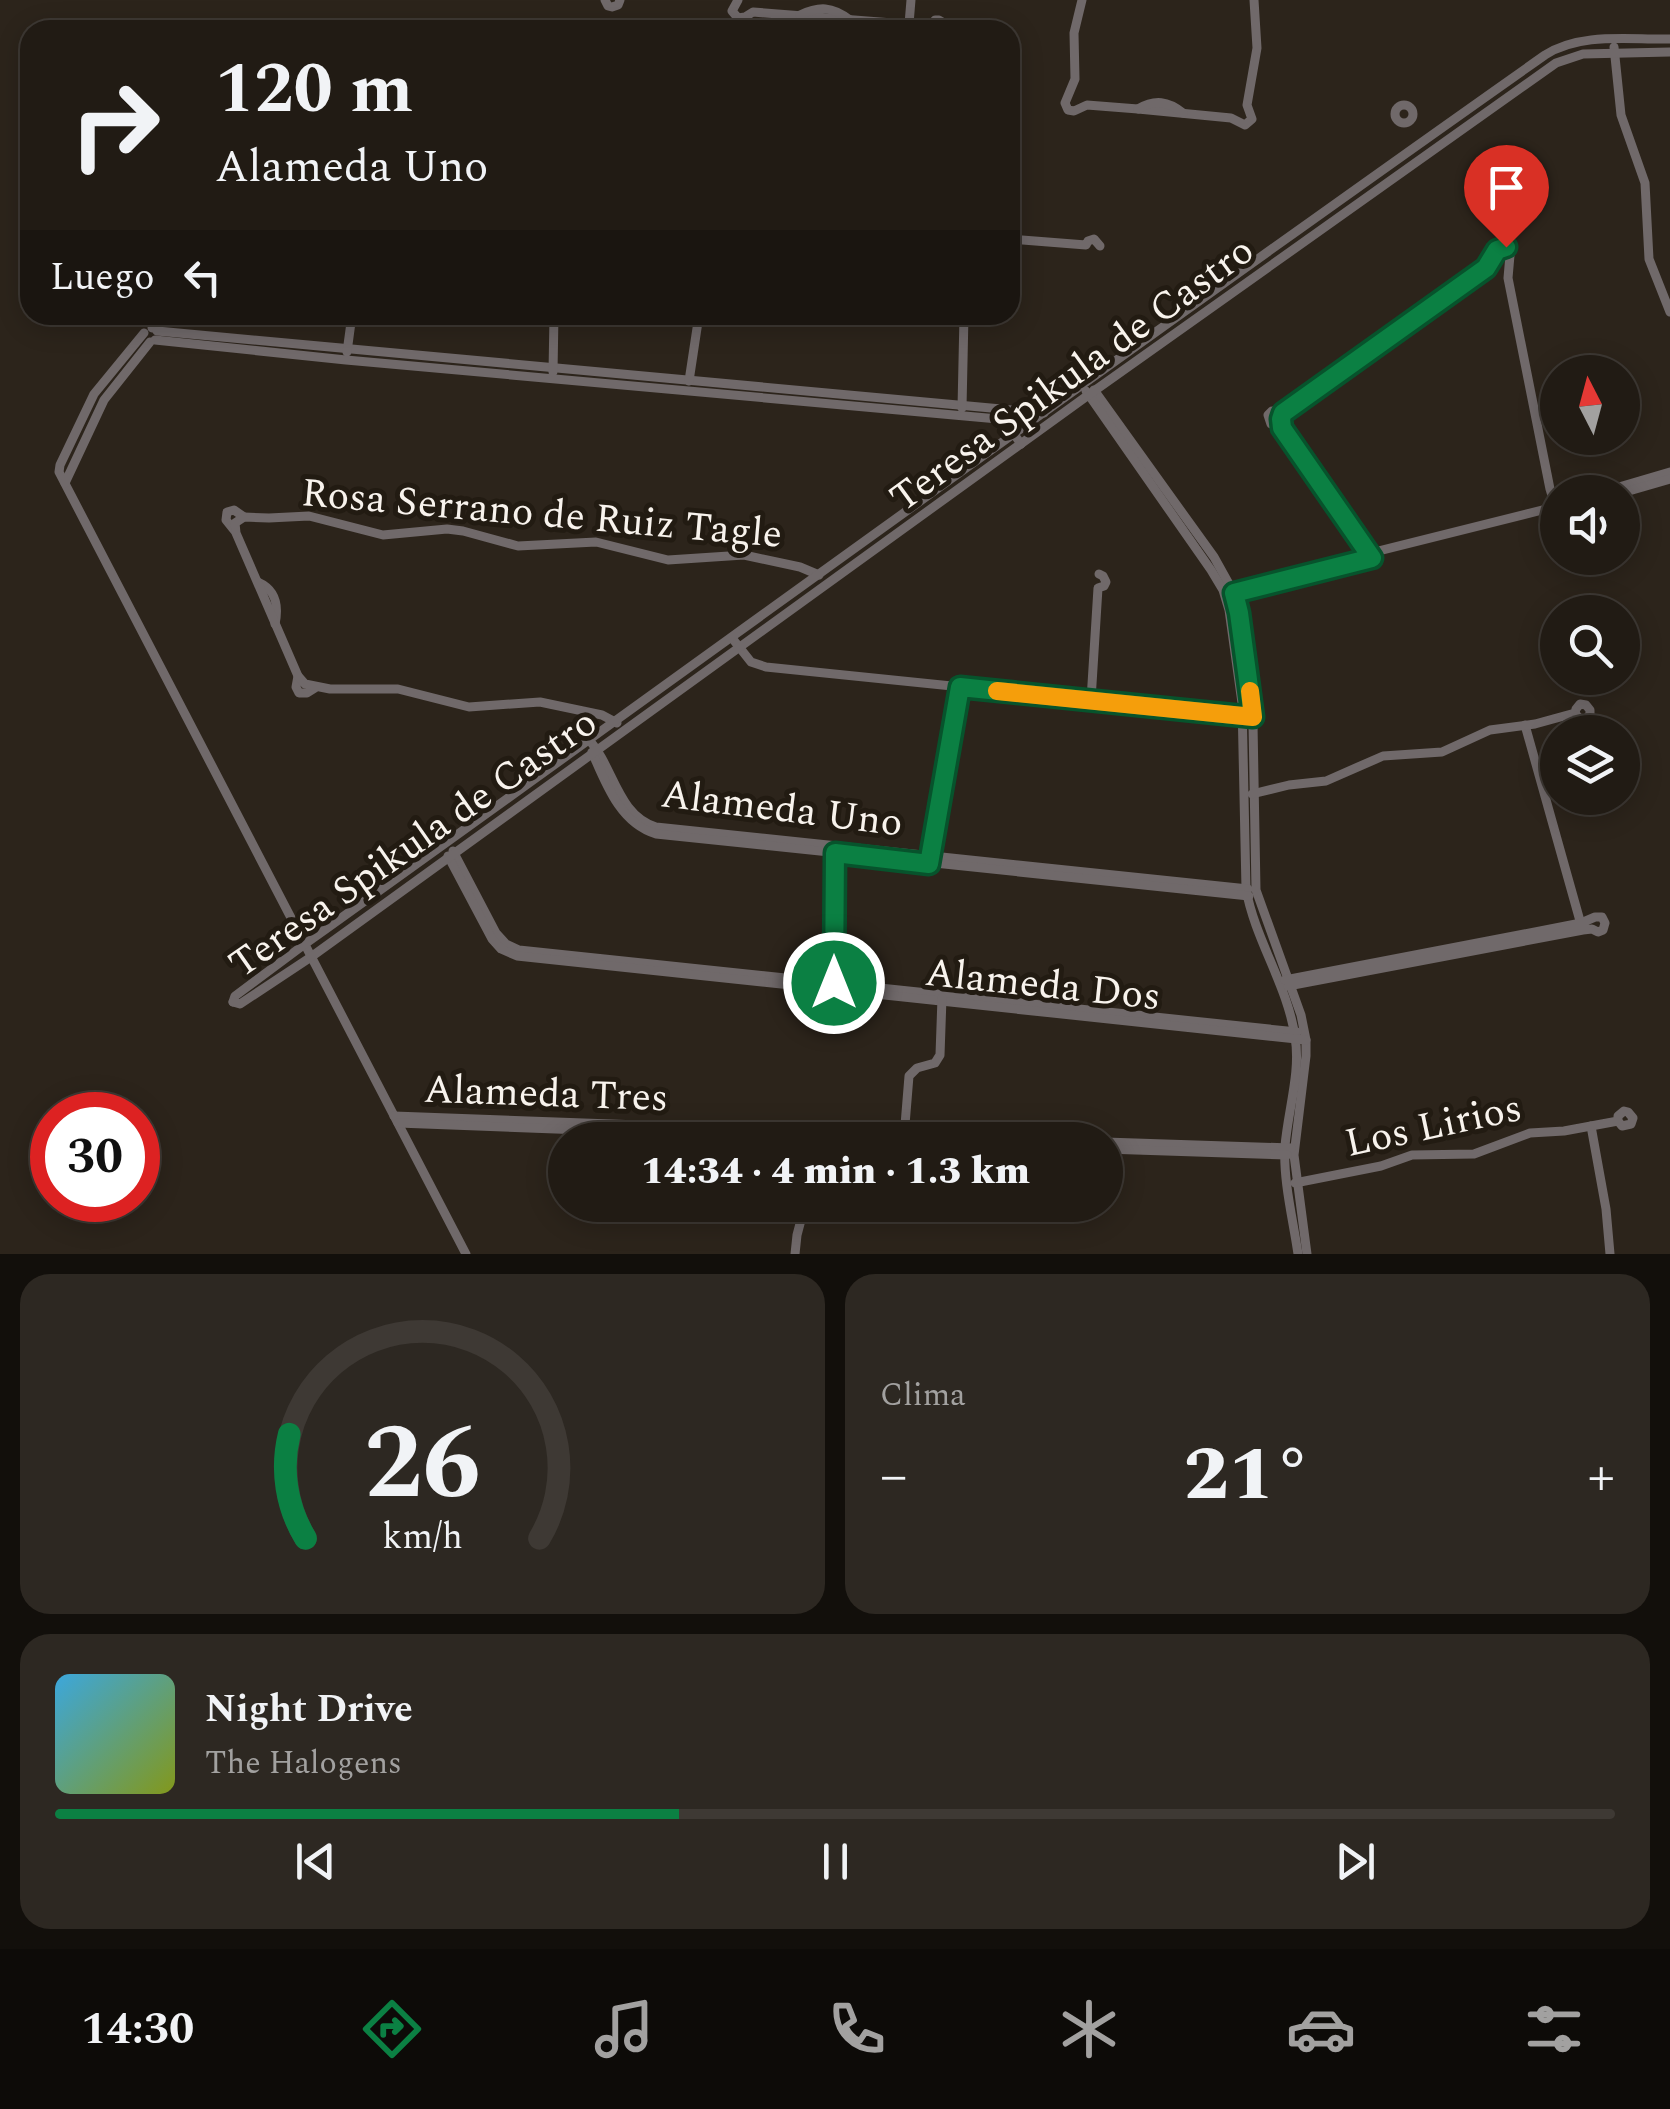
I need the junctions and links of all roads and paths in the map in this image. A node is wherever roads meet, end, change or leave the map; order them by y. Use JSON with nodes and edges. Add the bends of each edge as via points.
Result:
{"nodes":[{"id":1,"x":606,"y":0,"type":"edge"},
{"id":2,"x":620,"y":0,"type":"edge"},
{"id":3,"x":740,"y":0,"type":"edge"},
{"id":4,"x":1082,"y":0,"type":"edge"},
{"id":5,"x":1254,"y":0,"type":"edge"},
{"id":6,"x":753,"y":12,"type":"junction"},
{"id":7,"x":850,"y":20,"type":"edge"},
{"id":8,"x":1670,"y":39,"type":"edge"},
{"id":9,"x":1613,"y":40,"type":"junction"},
{"id":10,"x":1670,"y":52,"type":"edge"},
{"id":11,"x":1614,"y":53,"type":"junction"},
{"id":12,"x":1073,"y":88,"type":"junction"},
{"id":13,"x":1088,"y":105,"type":"junction"},
{"id":14,"x":1410,"y":121,"type":"dead end"},
{"id":15,"x":1425,"y":139,"type":"junction"},
{"id":16,"x":1434,"y":150,"type":"junction"},
{"id":17,"x":1020,"y":240,"type":"edge"},
{"id":18,"x":1284,"y":241,"type":"junction"},
{"id":19,"x":1086,"y":245,"type":"dead end"},
{"id":20,"x":1291,"y":252,"type":"junction"},
{"id":21,"x":1486,"y":268,"type":"junction"},
{"id":22,"x":1508,"y":278,"type":"junction"},
{"id":23,"x":1670,"y":312,"type":"edge"},
{"id":24,"x":155,"y":325,"type":"edge"},
{"id":25,"x":350,"y":325,"type":"edge"},
{"id":26,"x":554,"y":325,"type":"edge"},
{"id":27,"x":697,"y":325,"type":"edge"},
{"id":28,"x":964,"y":325,"type":"edge"},
{"id":29,"x":152,"y":335,"type":"junction"},
{"id":30,"x":347,"y":348,"type":"junction"},
{"id":31,"x":346,"y":360,"type":"junction"},
{"id":32,"x":553,"y":373,"type":"junction"},
{"id":33,"x":1083,"y":383,"type":"junction"},
{"id":34,"x":689,"y":385,"type":"junction"},
{"id":35,"x":1091,"y":394,"type":"junction"},
{"id":36,"x":963,"y":404,"type":"junction"},
{"id":37,"x":1043,"y":412,"type":"junction"},
{"id":38,"x":962,"y":416,"type":"junction"},
{"id":39,"x":1052,"y":422,"type":"junction"},
{"id":40,"x":1014,"y":433,"type":"junction"},
{"id":41,"x":1021,"y":444,"type":"junction"},
{"id":42,"x":1550,"y":475,"type":"edge"},
{"id":43,"x":1670,"y":476,"type":"edge"},
{"id":44,"x":1640,"y":483,"type":"edge"},
{"id":45,"x":1640,"y":487,"type":"edge"},
{"id":46,"x":1540,"y":513,"type":"edge"},
{"id":47,"x":1371,"y":555,"type":"junction"},
{"id":48,"x":818,"y":574,"type":"junction"},
{"id":49,"x":828,"y":585,"type":"junction"},
{"id":50,"x":1098,"y":588,"type":"dead end"},
{"id":51,"x":1228,"y":592,"type":"junction"},
{"id":52,"x":732,"y":638,"type":"junction"},
{"id":53,"x":739,"y":648,"type":"junction"},
{"id":54,"x":957,"y":687,"type":"junction"},
{"id":55,"x":1091,"y":700,"type":"junction"},
{"id":56,"x":1576,"y":713,"type":"dead end"},
{"id":57,"x":1248,"y":717,"type":"junction"},
{"id":58,"x":615,"y":721,"type":"junction"},
{"id":59,"x":1525,"y":725,"type":"junction"},
{"id":60,"x":624,"y":731,"type":"junction"},
{"id":61,"x":589,"y":740,"type":"junction"},
{"id":62,"x":596,"y":752,"type":"junction"},
{"id":63,"x":1248,"y":794,"type":"junction"},
{"id":64,"x":445,"y":844,"type":"junction"},
{"id":65,"x":835,"y":849,"type":"junction"},
{"id":66,"x":452,"y":855,"type":"junction"},
{"id":67,"x":926,"y":859,"type":"junction"},
{"id":68,"x":1251,"y":893,"type":"junction"},
{"id":69,"x":305,"y":944,"type":"junction"},
{"id":70,"x":311,"y":956,"type":"junction"},
{"id":71,"x":1284,"y":984,"type":"junction"},
{"id":72,"x":834,"y":987,"type":"junction"},
{"id":73,"x":942,"y":998,"type":"junction"},
{"id":74,"x":1300,"y":1036,"type":"junction"},
{"id":75,"x":396,"y":1120,"type":"junction"},
{"id":76,"x":1618,"y":1120,"type":"dead end"},
{"id":77,"x":905,"y":1122,"type":"edge"},
{"id":78,"x":548,"y":1126,"type":"edge"},
{"id":79,"x":1592,"y":1126,"type":"junction"},
{"id":80,"x":1123,"y":1146,"type":"edge"},
{"id":81,"x":1289,"y":1152,"type":"junction"},
{"id":82,"x":1292,"y":1183,"type":"junction"},
{"id":83,"x":799,"y":1222,"type":"edge"},
{"id":84,"x":466,"y":1254,"type":"edge"},
{"id":85,"x":795,"y":1254,"type":"edge"},
{"id":86,"x":1298,"y":1254,"type":"edge"},
{"id":87,"x":1307,"y":1254,"type":"edge"},
{"id":88,"x":1610,"y":1254,"type":"edge"}],
"edges":[{"from":1,"to":2,"type":"street","via":[[612,7]]},
{"from":3,"to":6,"type":"street"},
{"from":3,"to":6,"type":"street","via":[[735,17]]},
{"from":4,"to":12,"type":"street"},
{"from":5,"to":13,"type":"street","via":[[1258,48],[1249,124],[1183,113],[1162,102],[1138,108]]},
{"from":6,"to":7,"type":"street","via":[[797,16],[824,8]]},
{"from":8,"to":9,"type":"street","name":"Teresa Spikula de Castro"},
{"from":9,"to":11,"type":"street"},
{"from":9,"to":15,"type":"street","name":"Teresa Spikula de Castro","via":[[1556,48]]},
{"from":10,"to":11,"type":"street","name":"Teresa Spikula de Castro"},
{"from":11,"to":16,"type":"street","name":"Teresa Spikula de Castro","via":[[1564,59]]},
{"from":11,"to":23,"type":"street","via":[[1622,122],[1645,183],[1649,259]]},
{"from":12,"to":13,"type":"street"},
{"from":12,"to":13,"type":"street","via":[[1067,109]]},
{"from":14,"to":15,"type":"street"},
{"from":15,"to":16,"type":"street"},
{"from":15,"to":18,"type":"street","name":"Teresa Spikula de Castro"},
{"from":16,"to":20,"type":"street","name":"Teresa Spikula de Castro"},
{"from":17,"to":19,"type":"street"},
{"from":18,"to":20,"type":"street","name":"Teresa Spikula de Castro"},
{"from":18,"to":33,"type":"street","name":"Teresa Spikula de Castro"},
{"from":20,"to":35,"type":"street","name":"Teresa Spikula de Castro"},
{"from":21,"to":22,"type":"street"},
{"from":21,"to":22,"type":"street","via":[[1506,247]]},
{"from":21,"to":47,"type":"street","via":[[1285,411],[1267,416]]},
{"from":22,"to":42,"type":"street"},
{"from":24,"to":29,"type":"street"},
{"from":25,"to":30,"type":"street"},
{"from":26,"to":32,"type":"street"},
{"from":27,"to":34,"type":"street"},
{"from":28,"to":36,"type":"street"},
{"from":29,"to":30,"type":"street"},
{"from":29,"to":31,"type":"street"},
{"from":29,"to":69,"type":"street","via":[[97,389],[59,468]]},
{"from":30,"to":31,"type":"street"},
{"from":30,"to":32,"type":"street"},
{"from":31,"to":32,"type":"street"},
{"from":32,"to":34,"type":"street"},
{"from":33,"to":35,"type":"street"},
{"from":33,"to":37,"type":"street","name":"Teresa Spikula de Castro"},
{"from":34,"to":36,"type":"street"},
{"from":34,"to":38,"type":"street"},
{"from":35,"to":39,"type":"street","name":"Teresa Spikula de Castro"},
{"from":35,"to":51,"type":"street"},
{"from":36,"to":37,"type":"street"},
{"from":36,"to":38,"type":"street"},
{"from":37,"to":39,"type":"street"},
{"from":37,"to":40,"type":"street","name":"Teresa Spikula de Castro"},
{"from":38,"to":40,"type":"street","via":[[1001,420]]},
{"from":39,"to":41,"type":"street","name":"Teresa Spikula de Castro"},
{"from":40,"to":41,"type":"street"},
{"from":40,"to":48,"type":"street","name":"Teresa Spikula de Castro"},
{"from":41,"to":49,"type":"street","name":"Teresa Spikula de Castro"},
{"from":43,"to":44,"type":"street"},
{"from":43,"to":45,"type":"street"},
{"from":46,"to":47,"type":"street"},
{"from":47,"to":51,"type":"street"},
{"from":48,"to":49,"type":"street","name":"Rosa Serrano de Ruiz Tagle"},
{"from":48,"to":52,"type":"street","name":"Teresa Spikula de Castro"},
{"from":48,"to":58,"type":"street","name":"Rosa Serrano de Ruiz Tagle","via":[[744,555],[668,560],[596,542],[524,547],[455,529],[383,535],[309,516],[237,521],[234,530],[258,582],[276,598],[275,624],[300,693],[398,690],[469,707],[540,702]]},
{"from":49,"to":53,"type":"street","name":"Teresa Spikula de Castro"},
{"from":50,"to":55,"type":"street"},
{"from":51,"to":57,"type":"street"},
{"from":52,"to":53,"type":"street"},
{"from":52,"to":58,"type":"street","name":"Teresa Spikula de Castro"},
{"from":53,"to":54,"type":"street","via":[[766,667]]},
{"from":53,"to":60,"type":"street","name":"Teresa Spikula de Castro"},
{"from":54,"to":55,"type":"street"},
{"from":54,"to":67,"type":"street"},
{"from":55,"to":57,"type":"street"},
{"from":56,"to":59,"type":"street"},
{"from":57,"to":63,"type":"street"},
{"from":58,"to":60,"type":"street"},
{"from":58,"to":61,"type":"street","name":"Teresa Spikula de Castro"},
{"from":59,"to":63,"type":"street","via":[[1490,730],[1442,752],[1383,756],[1326,781]]},
{"from":59,"to":71,"type":"street","via":[[1587,926]]},
{"from":60,"to":62,"type":"street","name":"Teresa Spikula de Castro"},
{"from":61,"to":62,"type":"street","name":"Alameda Uno"},
{"from":61,"to":64,"type":"street","name":"Teresa Spikula de Castro"},
{"from":62,"to":65,"type":"street","name":"Alameda Uno","via":[[623,812],[644,830]]},
{"from":62,"to":66,"type":"street","name":"Teresa Spikula de Castro"},
{"from":63,"to":68,"type":"street"},
{"from":64,"to":66,"type":"street","name":"Alameda Dos"},
{"from":64,"to":69,"type":"street","name":"Teresa Spikula de Castro"},
{"from":65,"to":67,"type":"street","name":"Alameda Uno"},
{"from":65,"to":72,"type":"street"},
{"from":66,"to":70,"type":"street","name":"Teresa Spikula de Castro"},
{"from":66,"to":72,"type":"street","name":"Alameda Dos","via":[[489,935],[511,955]]},
{"from":67,"to":68,"type":"street","name":"Alameda Uno"},
{"from":68,"to":71,"type":"street"},
{"from":69,"to":70,"type":"street"},
{"from":69,"to":70,"type":"street","name":"Teresa Spikula de Castro","via":[[233,1002],[240,1004]]},
{"from":70,"to":75,"type":"street"},
{"from":71,"to":74,"type":"street"},
{"from":72,"to":73,"type":"street","name":"Alameda Dos"},
{"from":73,"to":74,"type":"street","name":"Alameda Dos"},
{"from":73,"to":77,"type":"street","via":[[940,1055],[909,1076]]},
{"from":74,"to":81,"type":"street"},
{"from":75,"to":78,"type":"street","name":"Alameda Tres"},
{"from":75,"to":84,"type":"street"},
{"from":76,"to":79,"type":"street","name":"Los Lirios"},
{"from":79,"to":82,"type":"street","name":"Los Lirios","via":[[1530,1133],[1474,1154],[1412,1155]]},
{"from":79,"to":88,"type":"street"},
{"from":80,"to":81,"type":"street"},
{"from":81,"to":82,"type":"street"},
{"from":82,"to":86,"type":"street"},
{"from":82,"to":87,"type":"street"},
{"from":83,"to":85,"type":"street"}]}
